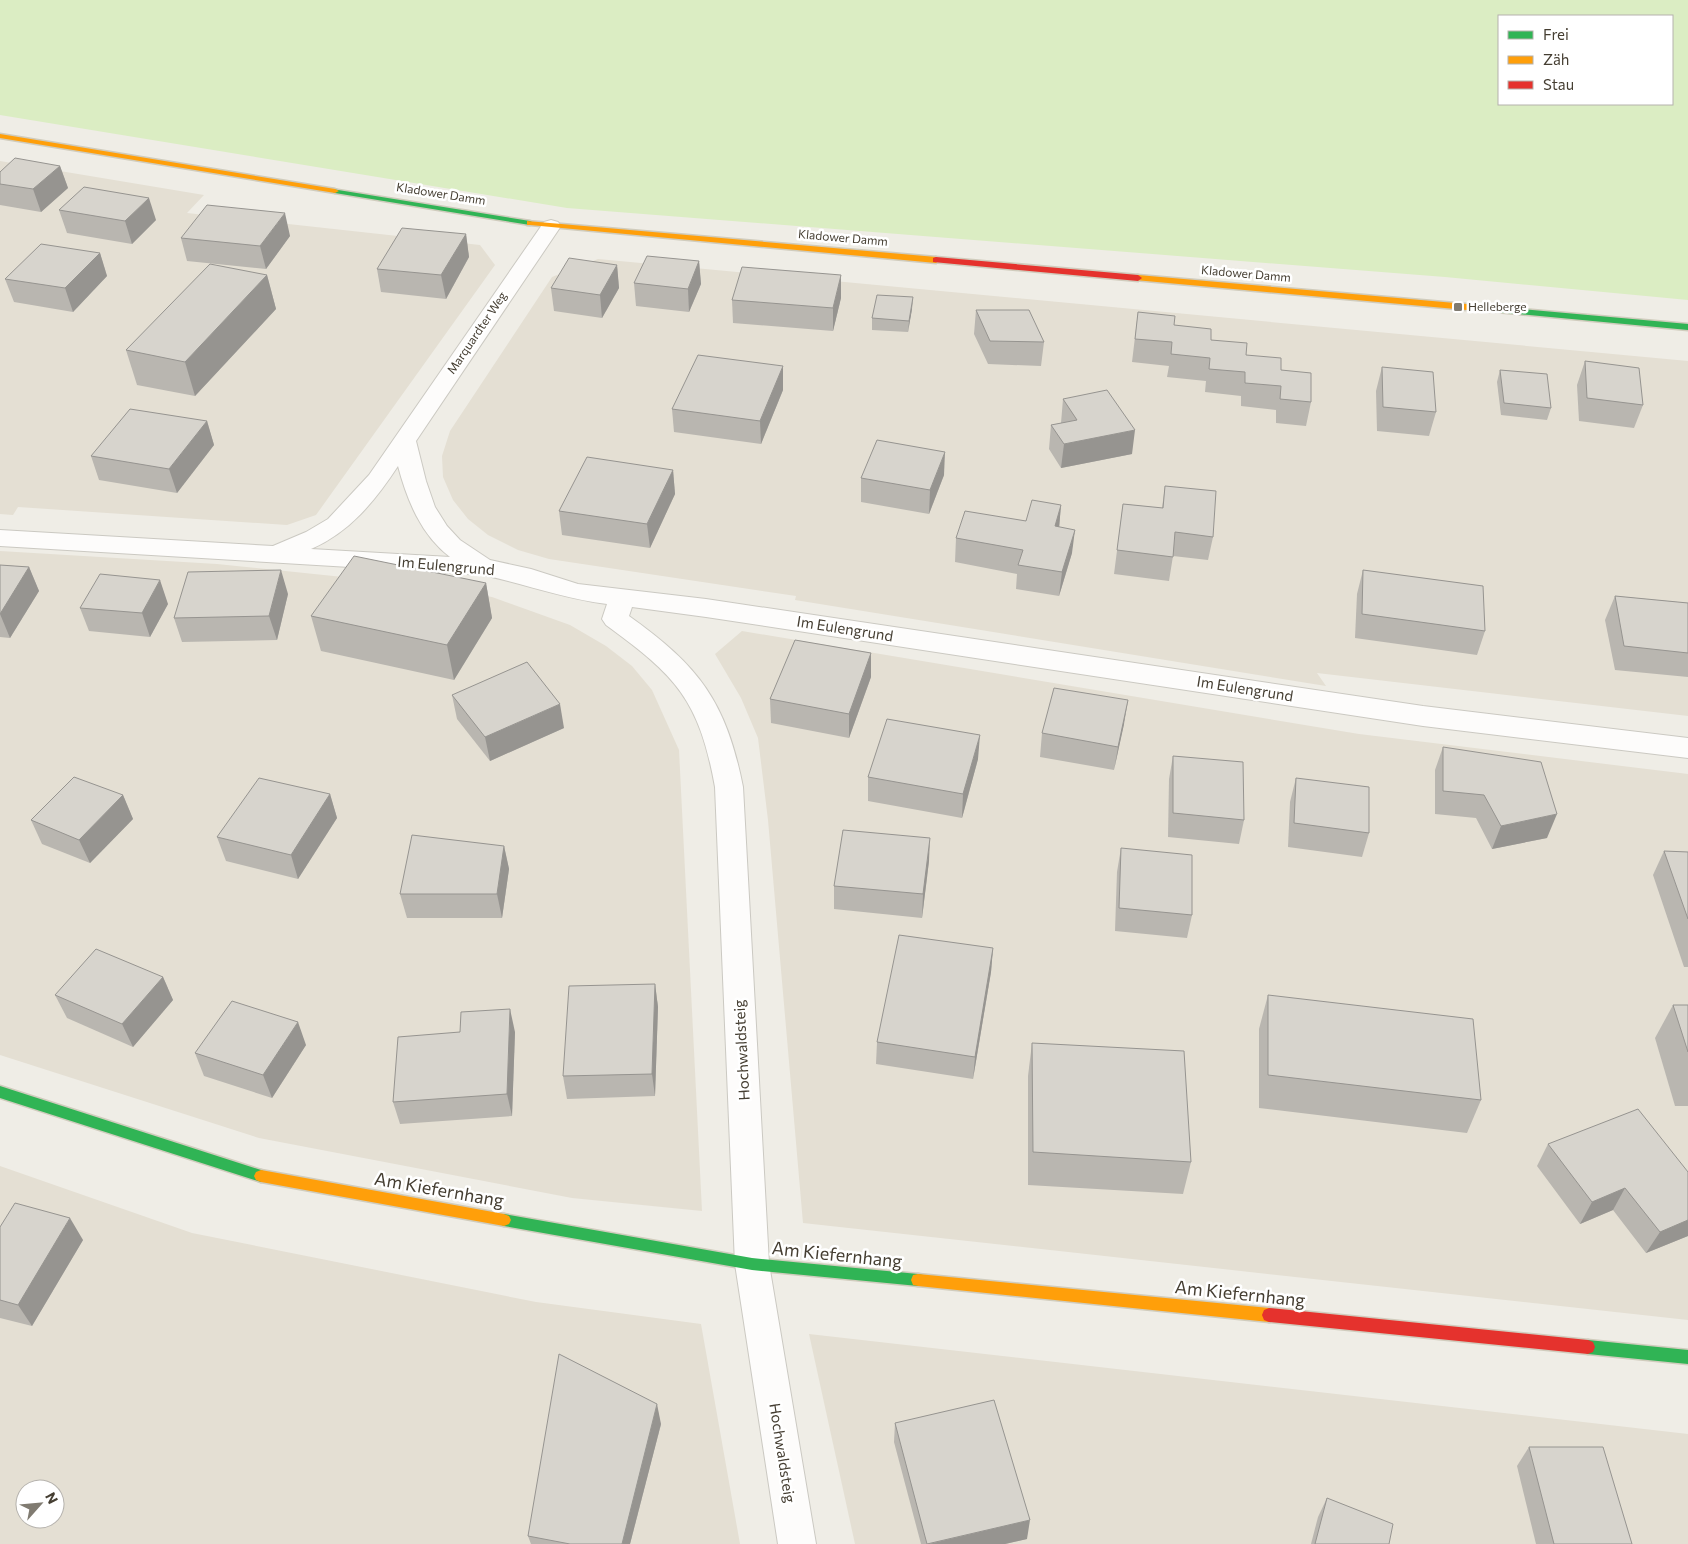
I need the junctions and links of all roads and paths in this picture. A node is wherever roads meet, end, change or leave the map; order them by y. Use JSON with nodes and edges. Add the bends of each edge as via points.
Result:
{"nodes":[{"id":1,"x":0,"y":136,"type":"edge"},
{"id":2,"x":551,"y":226,"type":"junction"},
{"id":3,"x":1688,"y":327,"type":"edge"},
{"id":4,"x":404,"y":440,"type":"junction"},
{"id":5,"x":0,"y":538,"type":"edge"},
{"id":6,"x":272,"y":554,"type":"junction"},
{"id":7,"x":482,"y":567,"type":"junction"},
{"id":8,"x":622,"y":598,"type":"junction"},
{"id":9,"x":1688,"y":748,"type":"edge"},
{"id":10,"x":0,"y":1092,"type":"edge"},
{"id":11,"x":752,"y":1264,"type":"junction"},
{"id":12,"x":1688,"y":1357,"type":"edge"},
{"id":13,"x":797,"y":1544,"type":"edge"}],
"edges":[{"from":1,"to":2,"type":"main road","name":"Kladower Damm"},
{"from":2,"to":3,"type":"main road","name":"Kladower Damm"},
{"from":2,"to":4,"type":"street","name":"Marquardter Weg"},
{"from":4,"to":6,"type":"street","name":"Marquardter Weg","via":[[377,480],[337,526],[315,539]]},
{"from":4,"to":7,"type":"street","via":[[414,488],[428,516],[448,542]]},
{"from":5,"to":6,"type":"street","name":"Im Eulengrund"},
{"from":6,"to":7,"type":"street","name":"Im Eulengrund"},
{"from":7,"to":8,"type":"street","name":"Im Eulengrund","via":[[531,577],[576,592]]},
{"from":8,"to":9,"type":"street","name":"Im Eulengrund","via":[[715,609],[1423,716]]},
{"from":8,"to":11,"type":"street","name":"Hochwaldsteig","via":[[615,619],[658,649],[690,682],[711,716],[724,752],[729,786]]},
{"from":10,"to":11,"type":"main road","name":"Am Kiefernhang","via":[[260,1176]]},
{"from":11,"to":12,"type":"main road","name":"Am Kiefernhang"},
{"from":11,"to":13,"type":"street","name":"Hochwaldsteig"}]}
